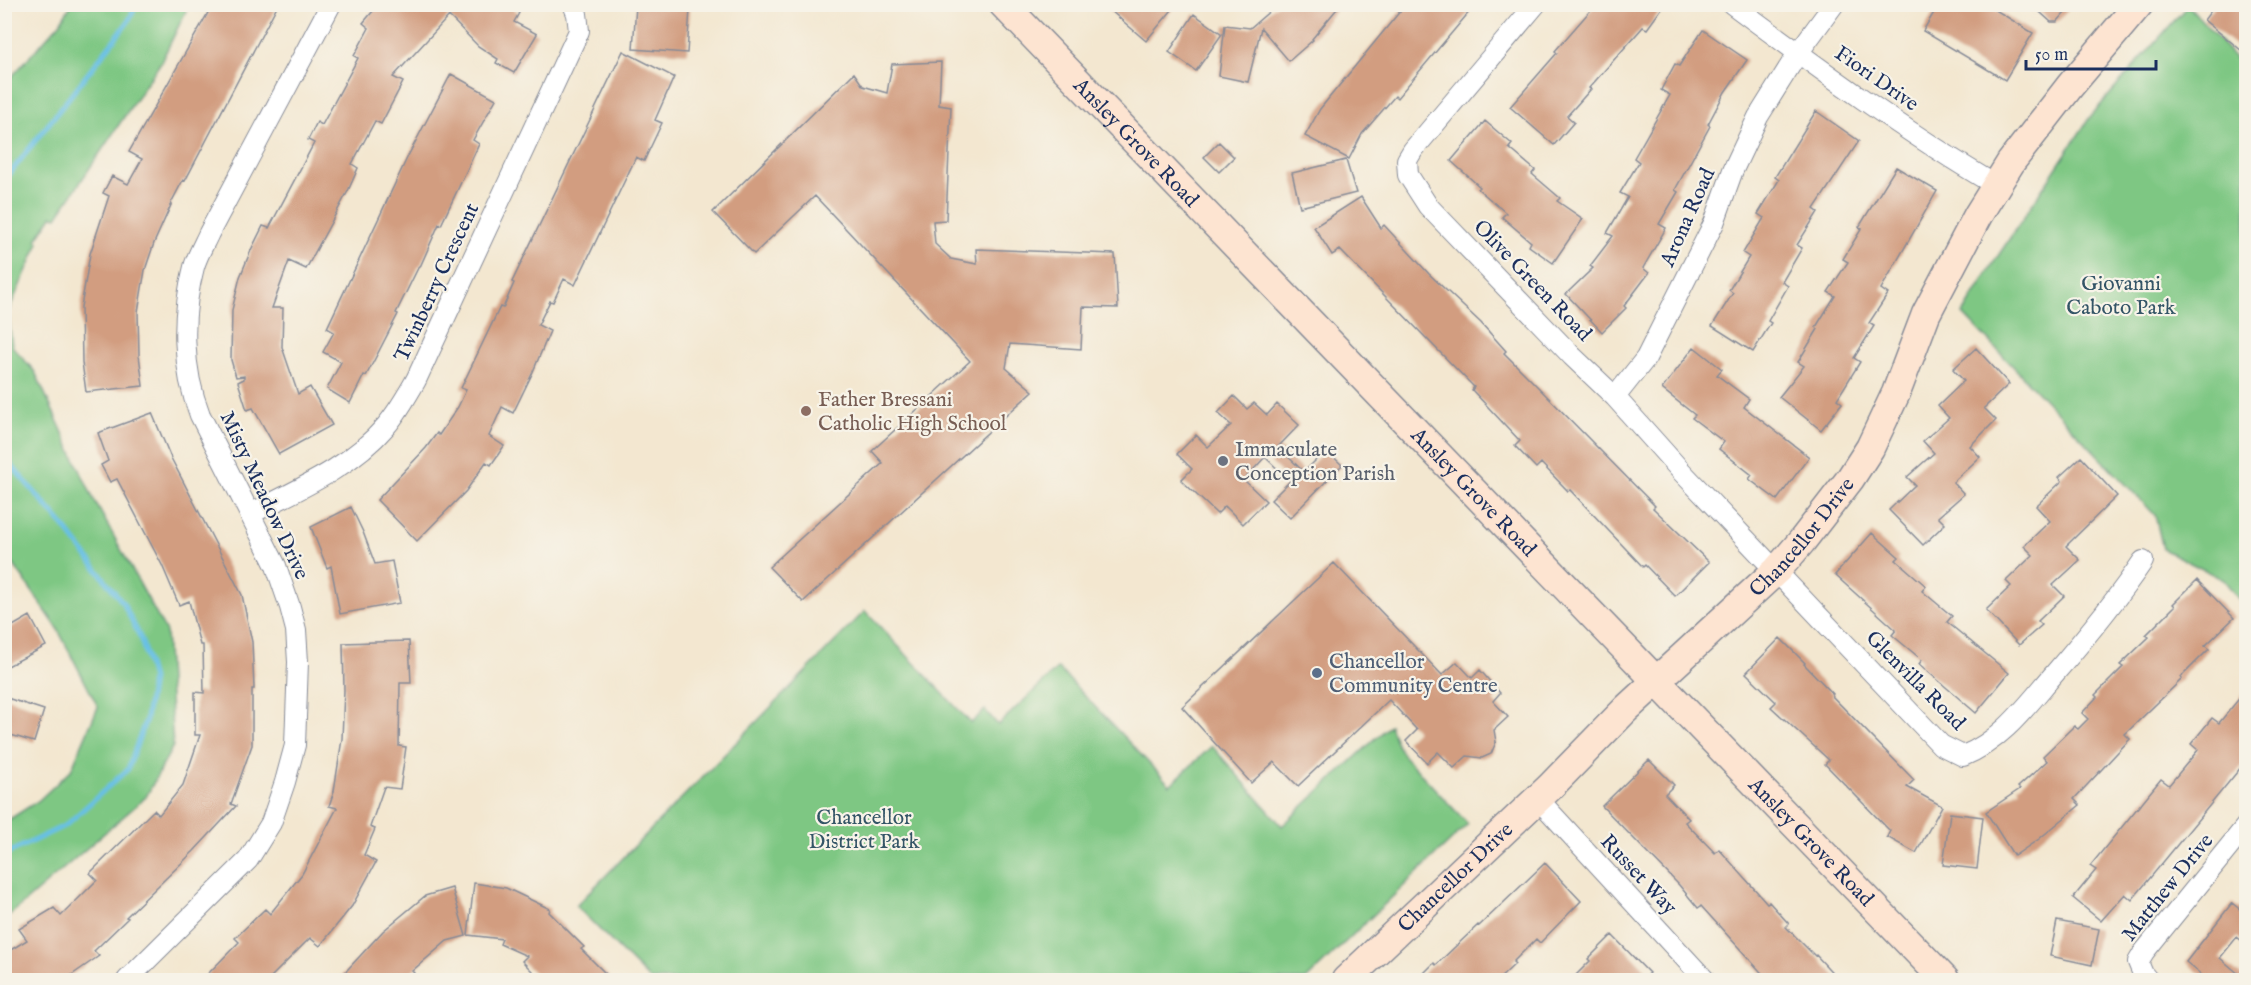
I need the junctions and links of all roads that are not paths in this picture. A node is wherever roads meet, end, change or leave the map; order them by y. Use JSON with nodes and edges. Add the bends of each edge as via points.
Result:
{"nodes":[{"id":1,"x":331,"y":4,"type":"edge"},
{"id":2,"x":573,"y":4,"type":"edge"},
{"id":3,"x":1004,"y":4,"type":"edge"},
{"id":4,"x":1536,"y":4,"type":"edge"},
{"id":5,"x":1732,"y":4,"type":"edge"},
{"id":6,"x":1834,"y":4,"type":"edge"},
{"id":7,"x":2139,"y":4,"type":"edge"},
{"id":8,"x":1798,"y":53,"type":"junction"},
{"id":9,"x":1997,"y":186,"type":"junction"},
{"id":10,"x":1615,"y":397,"type":"junction"},
{"id":11,"x":250,"y":514,"type":"junction"},
{"id":12,"x":2143,"y":561,"type":"dead end"},
{"id":13,"x":1777,"y":570,"type":"junction"},
{"id":14,"x":1657,"y":681,"type":"junction"},
{"id":15,"x":1538,"y":799,"type":"junction"},
{"id":16,"x":2247,"y":826,"type":"edge"},
{"id":17,"x":2239,"y":851,"type":"edge"},
{"id":18,"x":127,"y":981,"type":"edge"},
{"id":19,"x":1346,"y":981,"type":"edge"},
{"id":20,"x":1706,"y":981,"type":"edge"},
{"id":21,"x":1945,"y":981,"type":"edge"},
{"id":22,"x":2148,"y":981,"type":"edge"}],
"edges":[{"from":1,"to":11,"type":"street","name":"Misty Meadow Drive","via":[[194,266],[185,353],[193,396]]},
{"from":2,"to":11,"type":"street","name":"Twinberry Crescent","via":[[579,31],[401,405],[368,445],[346,462]]},
{"from":3,"to":14,"type":"street","name":"Ansley Grove Road"},
{"from":4,"to":10,"type":"street","name":"Olive Green Road","via":[[1413,150],[1407,160],[1408,175],[1428,206]]},
{"from":5,"to":8,"type":"street","name":"Fiori Drive"},
{"from":6,"to":8,"type":"street","name":"Arona Road"},
{"from":7,"to":9,"type":"street","name":"Chancellor Drive","via":[[2030,137]]},
{"from":8,"to":9,"type":"street","name":"Fiori Drive","via":[[1957,163]]},
{"from":8,"to":10,"type":"street","name":"Arona Road","via":[[1758,117],[1714,223],[1646,358]]},
{"from":9,"to":13,"type":"street","name":"Chancellor Drive","via":[[1926,314],[1870,448],[1828,509]]},
{"from":10,"to":13,"type":"street","name":"Olive Green Road"},
{"from":11,"to":18,"type":"street","name":"Misty Meadow Drive","via":[[276,566],[296,630],[295,745],[271,823],[248,860]]},
{"from":12,"to":13,"type":"street","name":"Glenvilla Road","via":[[2113,606],[2010,726],[1963,756],[1941,745]]},
{"from":13,"to":14,"type":"street","name":"Chancellor Drive"},
{"from":14,"to":15,"type":"street","name":"Chancellor Drive"},
{"from":14,"to":21,"type":"street","name":"Ansley Grove Road"},
{"from":15,"to":19,"type":"street","name":"Chancellor Drive"},
{"from":15,"to":20,"type":"street","name":"Russet Way"},
{"from":16,"to":17,"type":"street","name":"Matthew Drive"},
{"from":17,"to":22,"type":"street","name":"Matthew Drive","via":[[2144,952],[2138,962]]}]}
